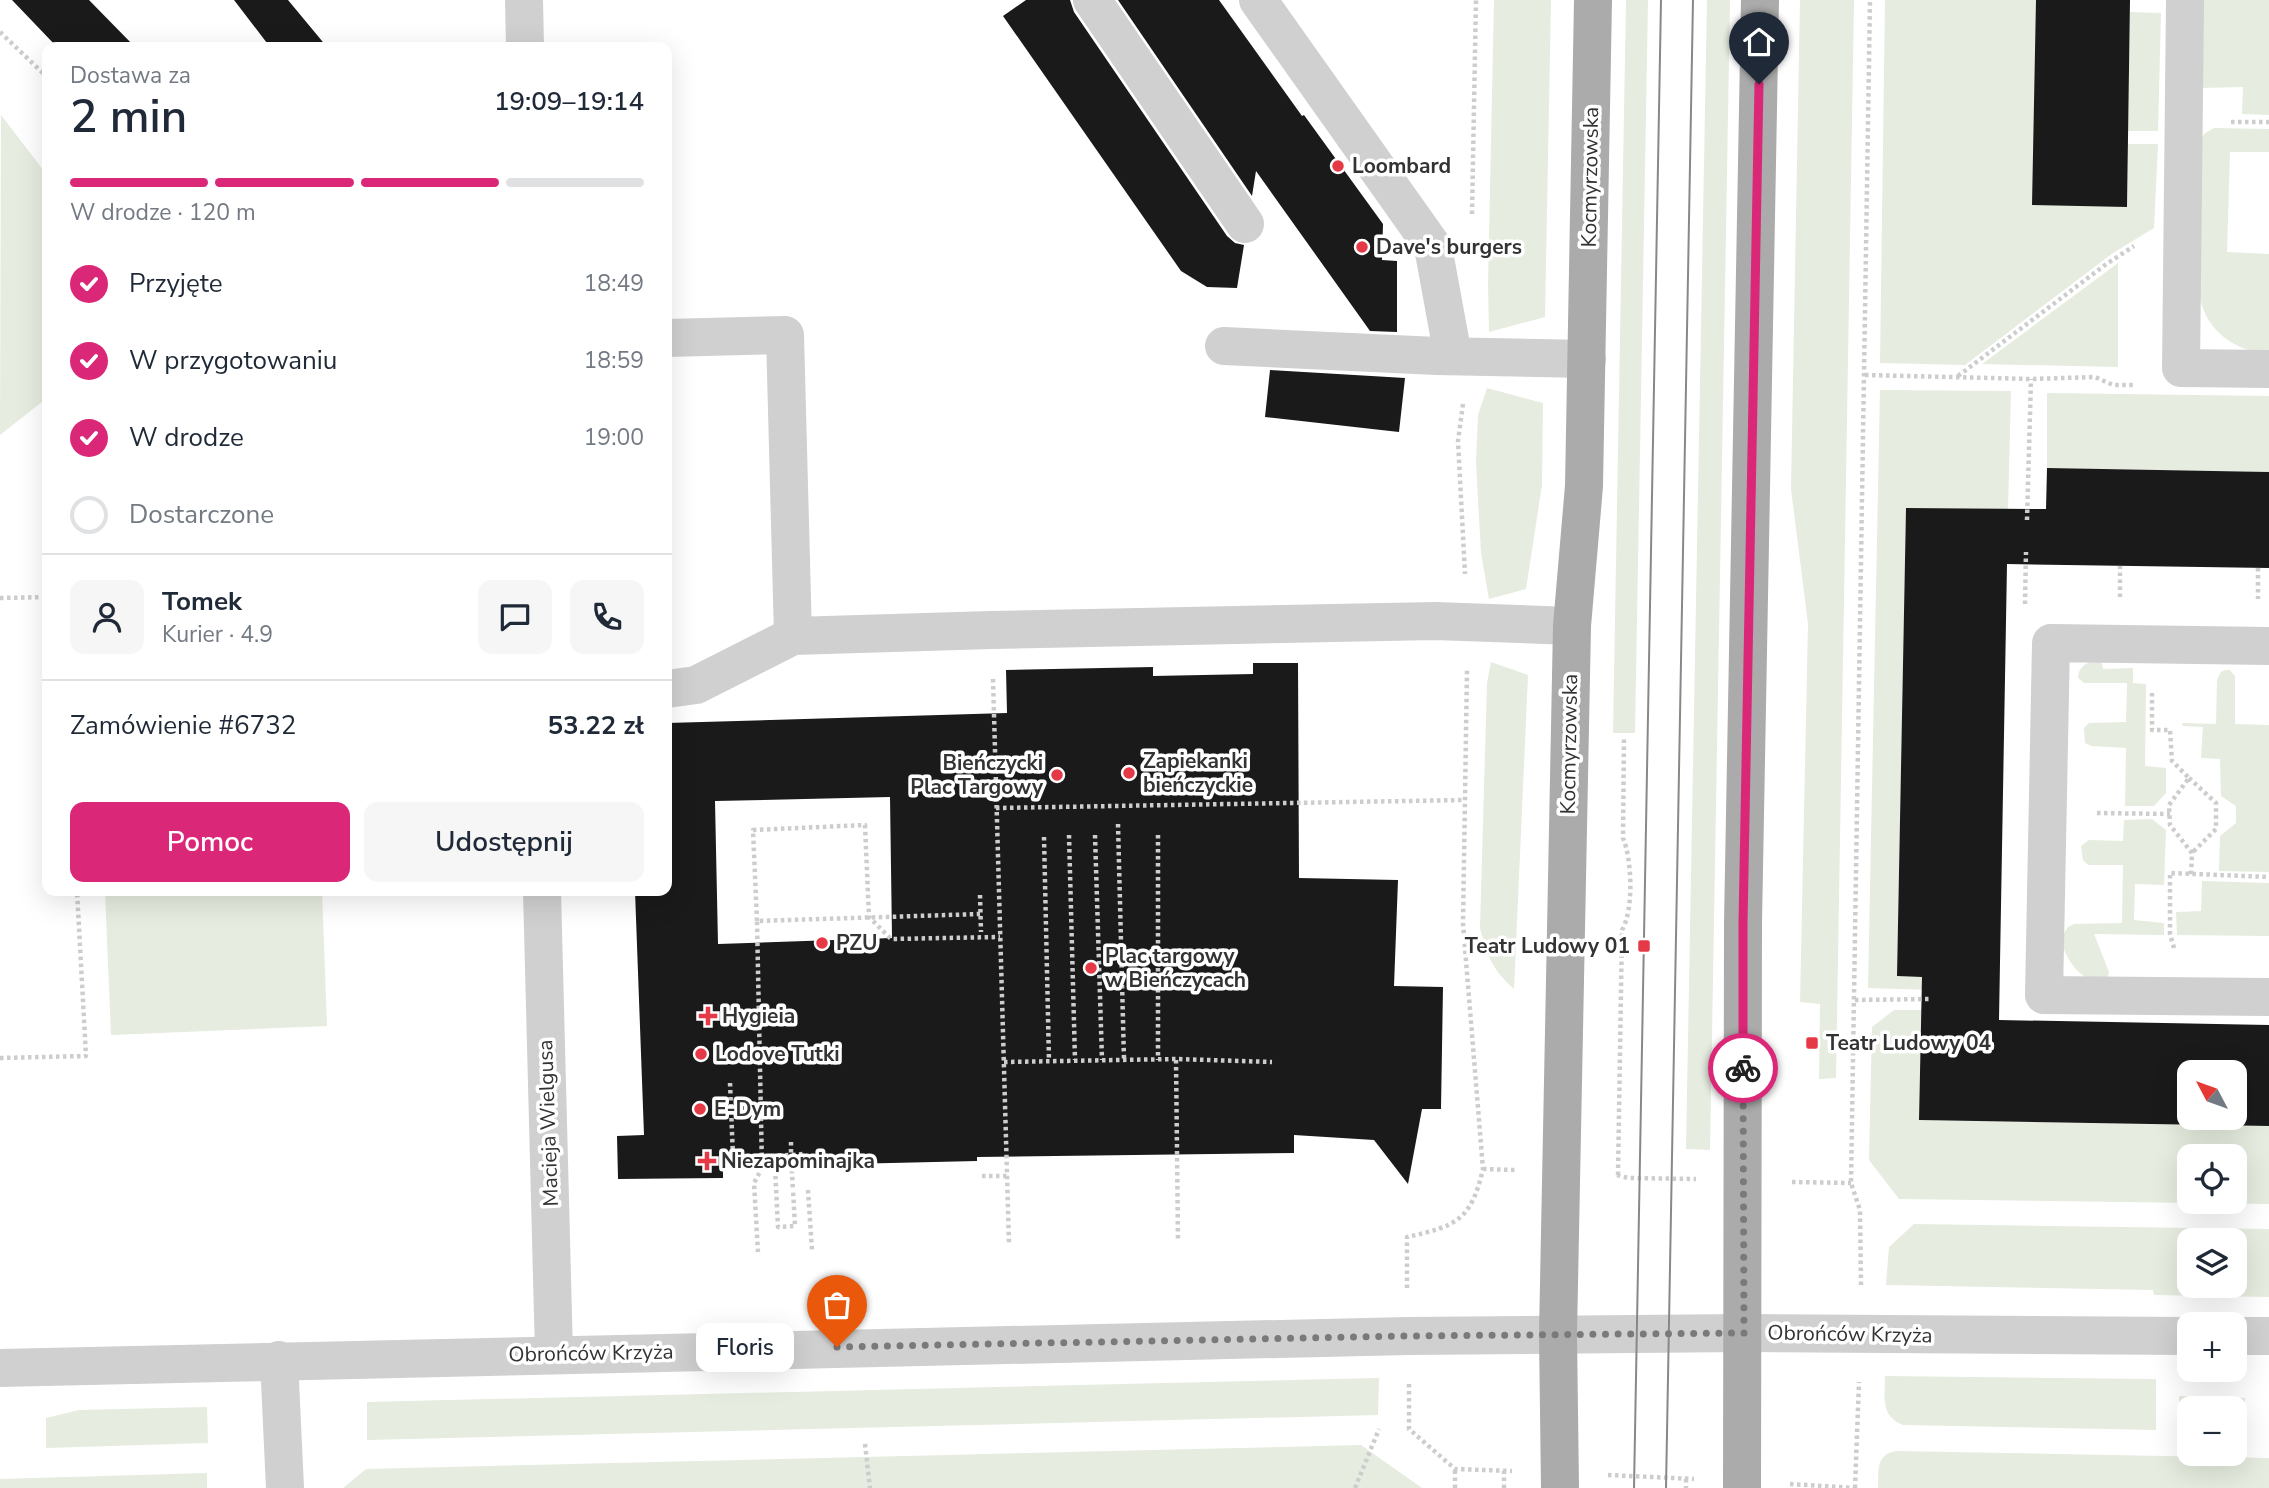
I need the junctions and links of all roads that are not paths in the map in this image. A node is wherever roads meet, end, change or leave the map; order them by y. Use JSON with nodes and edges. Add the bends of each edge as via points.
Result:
{"nodes":[{"id":1,"x":524,"y":0,"type":"edge"},
{"id":2,"x":1092,"y":0,"type":"edge"},
{"id":3,"x":1258,"y":0,"type":"edge"},
{"id":4,"x":1593,"y":0,"type":"edge"},
{"id":5,"x":1760,"y":0,"type":"edge"},
{"id":6,"x":2185,"y":0,"type":"edge"},
{"id":7,"x":525,"y":42,"type":"edge"},
{"id":8,"x":1245,"y":224,"type":"dead end"},
{"id":9,"x":672,"y":338,"type":"edge"},
{"id":10,"x":1224,"y":346,"type":"dead end"},
{"id":11,"x":1453,"y":356,"type":"junction"},
{"id":12,"x":1587,"y":359,"type":"junction"},
{"id":13,"x":2269,"y":369,"type":"edge"},
{"id":14,"x":1572,"y":626,"type":"junction"},
{"id":15,"x":793,"y":636,"type":"junction"},
{"id":16,"x":2269,"y":646,"type":"edge"},
{"id":17,"x":672,"y":688,"type":"edge"},
{"id":18,"x":541,"y":896,"type":"edge"},
{"id":19,"x":2269,"y":997,"type":"edge"},
{"id":20,"x":1744,"y":1333,"type":"junction"},
{"id":21,"x":1558,"y":1334,"type":"junction"},
{"id":22,"x":2177,"y":1336,"type":"edge"},
{"id":23,"x":2247,"y":1336,"type":"edge"},
{"id":24,"x":2269,"y":1336,"type":"edge"},
{"id":25,"x":554,"y":1354,"type":"junction"},
{"id":26,"x":279,"y":1360,"type":"junction"},
{"id":27,"x":0,"y":1368,"type":"edge"},
{"id":28,"x":285,"y":1488,"type":"edge"},
{"id":29,"x":1560,"y":1488,"type":"edge"},
{"id":30,"x":1742,"y":1488,"type":"edge"}],
"edges":[{"from":1,"to":7,"type":"street"},
{"from":2,"to":8,"type":"street"},
{"from":3,"to":11,"type":"street","via":[[1433,247]]},
{"from":4,"to":12,"type":"main road","name":"Kocmyrzowska"},
{"from":5,"to":20,"type":"main road","via":[[1743,923]]},
{"from":6,"to":13,"type":"street","via":[[2181,368]]},
{"from":9,"to":15,"type":"street","via":[[785,335]]},
{"from":10,"to":11,"type":"street"},
{"from":11,"to":12,"type":"street"},
{"from":12,"to":14,"type":"main road","name":"Kocmyrzowska","via":[[1584,486]]},
{"from":14,"to":15,"type":"street","via":[[1436,621]]},
{"from":14,"to":21,"type":"main road","name":"Kocmyrzowska"},
{"from":15,"to":17,"type":"street","via":[[696,685]]},
{"from":16,"to":19,"type":"street","via":[[2051,643],[2045,995]]},
{"from":18,"to":25,"type":"street","name":"Macieja Wielgusa"},
{"from":20,"to":21,"type":"street","name":"Obrońców Krzyża"},
{"from":20,"to":22,"type":"street","name":"Obrońców Krzyża"},
{"from":20,"to":30,"type":"main road"},
{"from":21,"to":25,"type":"street","name":"Obrońców Krzyża"},
{"from":21,"to":29,"type":"main road","name":"Kocmyrzowska"},
{"from":23,"to":24,"type":"street"},
{"from":25,"to":26,"type":"street","name":"Obrońców Krzyża"},
{"from":26,"to":27,"type":"street","name":"Obrońców Krzyża"},
{"from":26,"to":28,"type":"street"}]}
